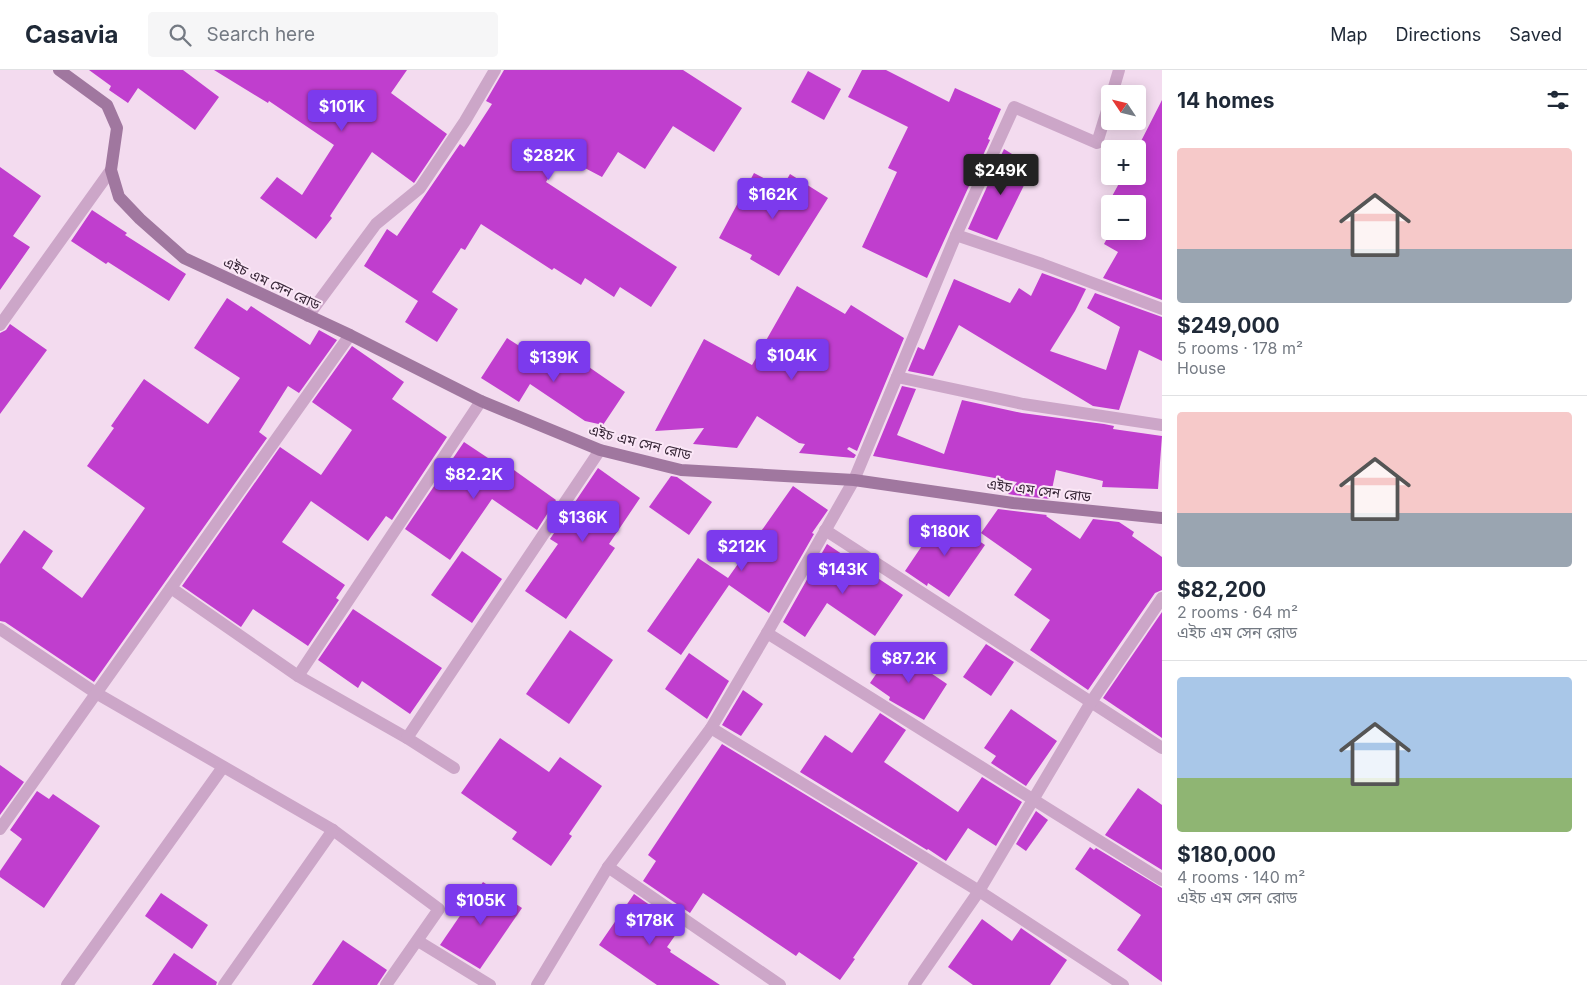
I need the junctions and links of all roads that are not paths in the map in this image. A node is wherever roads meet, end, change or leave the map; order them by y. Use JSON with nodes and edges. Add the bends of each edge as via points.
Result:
{"nodes":[{"id":1,"x":59,"y":70,"type":"edge"},
{"id":2,"x":495,"y":70,"type":"edge"},
{"id":3,"x":1119,"y":70,"type":"edge"},
{"id":4,"x":1115,"y":85,"type":"edge"},
{"id":5,"x":1101,"y":130,"type":"edge"},
{"id":6,"x":111,"y":170,"type":"junction"},
{"id":7,"x":956,"y":235,"type":"junction"},
{"id":8,"x":1162,"y":309,"type":"edge"},
{"id":9,"x":308,"y":316,"type":"junction"},
{"id":10,"x":0,"y":325,"type":"edge"},
{"id":11,"x":350,"y":335,"type":"junction"},
{"id":12,"x":897,"y":377,"type":"junction"},
{"id":13,"x":481,"y":402,"type":"junction"},
{"id":14,"x":1162,"y":425,"type":"edge"},
{"id":15,"x":600,"y":450,"type":"junction"},
{"id":16,"x":854,"y":480,"type":"junction"},
{"id":17,"x":1162,"y":518,"type":"edge"},
{"id":18,"x":825,"y":530,"type":"junction"},
{"id":19,"x":171,"y":588,"type":"junction"},
{"id":20,"x":1162,"y":598,"type":"edge"},
{"id":21,"x":0,"y":629,"type":"edge"},
{"id":22,"x":767,"y":634,"type":"junction"},
{"id":23,"x":298,"y":676,"type":"junction"},
{"id":24,"x":96,"y":693,"type":"junction"},
{"id":25,"x":1091,"y":702,"type":"junction"},
{"id":26,"x":711,"y":728,"type":"junction"},
{"id":27,"x":407,"y":738,"type":"junction"},
{"id":28,"x":1162,"y":748,"type":"edge"},
{"id":29,"x":223,"y":767,"type":"junction"},
{"id":30,"x":454,"y":768,"type":"dead end"},
{"id":31,"x":1033,"y":799,"type":"junction"},
{"id":32,"x":0,"y":829,"type":"edge"},
{"id":33,"x":333,"y":830,"type":"junction"},
{"id":34,"x":608,"y":867,"type":"junction"},
{"id":35,"x":1162,"y":880,"type":"edge"},
{"id":36,"x":979,"y":891,"type":"junction"},
{"id":37,"x":418,"y":941,"type":"junction"},
{"id":38,"x":67,"y":985,"type":"edge"},
{"id":39,"x":224,"y":985,"type":"edge"},
{"id":40,"x":386,"y":985,"type":"edge"},
{"id":41,"x":490,"y":985,"type":"edge"},
{"id":42,"x":537,"y":985,"type":"edge"},
{"id":43,"x":780,"y":985,"type":"edge"},
{"id":44,"x":914,"y":985,"type":"edge"},
{"id":45,"x":1123,"y":985,"type":"edge"}],
"edges":[{"from":1,"to":6,"type":"main road","name":"এইচ এম সেন রোড","via":[[107,105],[117,128]]},
{"from":2,"to":9,"type":"street","via":[[420,188],[376,224]]},
{"from":3,"to":4,"type":"street"},
{"from":5,"to":7,"type":"street","via":[[1097,143],[1014,106]]},
{"from":6,"to":9,"type":"main road","name":"এইচ এম সেন রোড","via":[[119,197],[184,258]]},
{"from":6,"to":10,"type":"street"},
{"from":7,"to":8,"type":"street"},
{"from":7,"to":12,"type":"street"},
{"from":9,"to":11,"type":"main road","name":"এইচ এম সেন রোড"},
{"from":11,"to":13,"type":"main road","name":"এইচ এম সেন রোড"},
{"from":11,"to":19,"type":"street"},
{"from":12,"to":14,"type":"street","via":[[1023,404]]},
{"from":12,"to":16,"type":"street"},
{"from":13,"to":15,"type":"main road","name":"এইচ এম সেন রোড"},
{"from":13,"to":23,"type":"street"},
{"from":15,"to":16,"type":"main road","name":"এইচ এম সেন রোড","via":[[681,470]]},
{"from":15,"to":27,"type":"street"},
{"from":16,"to":17,"type":"main road","name":"এইচ এম সেন রোড","via":[[1013,503]]},
{"from":16,"to":18,"type":"street"},
{"from":18,"to":22,"type":"street"},
{"from":18,"to":25,"type":"street"},
{"from":19,"to":23,"type":"street"},
{"from":19,"to":24,"type":"street"},
{"from":20,"to":25,"type":"street"},
{"from":21,"to":24,"type":"street"},
{"from":22,"to":26,"type":"street"},
{"from":22,"to":31,"type":"street"},
{"from":23,"to":27,"type":"street"},
{"from":24,"to":29,"type":"street"},
{"from":24,"to":32,"type":"street"},
{"from":25,"to":28,"type":"street"},
{"from":25,"to":31,"type":"street"},
{"from":26,"to":34,"type":"street"},
{"from":26,"to":36,"type":"street"},
{"from":27,"to":30,"type":"street"},
{"from":29,"to":33,"type":"street"},
{"from":29,"to":38,"type":"street"},
{"from":31,"to":35,"type":"street"},
{"from":31,"to":36,"type":"street"},
{"from":33,"to":37,"type":"street","via":[[439,909]]},
{"from":33,"to":39,"type":"street"},
{"from":34,"to":42,"type":"street"},
{"from":34,"to":43,"type":"street"},
{"from":36,"to":44,"type":"street"},
{"from":36,"to":45,"type":"street"},
{"from":37,"to":40,"type":"street"},
{"from":37,"to":41,"type":"street"}]}
